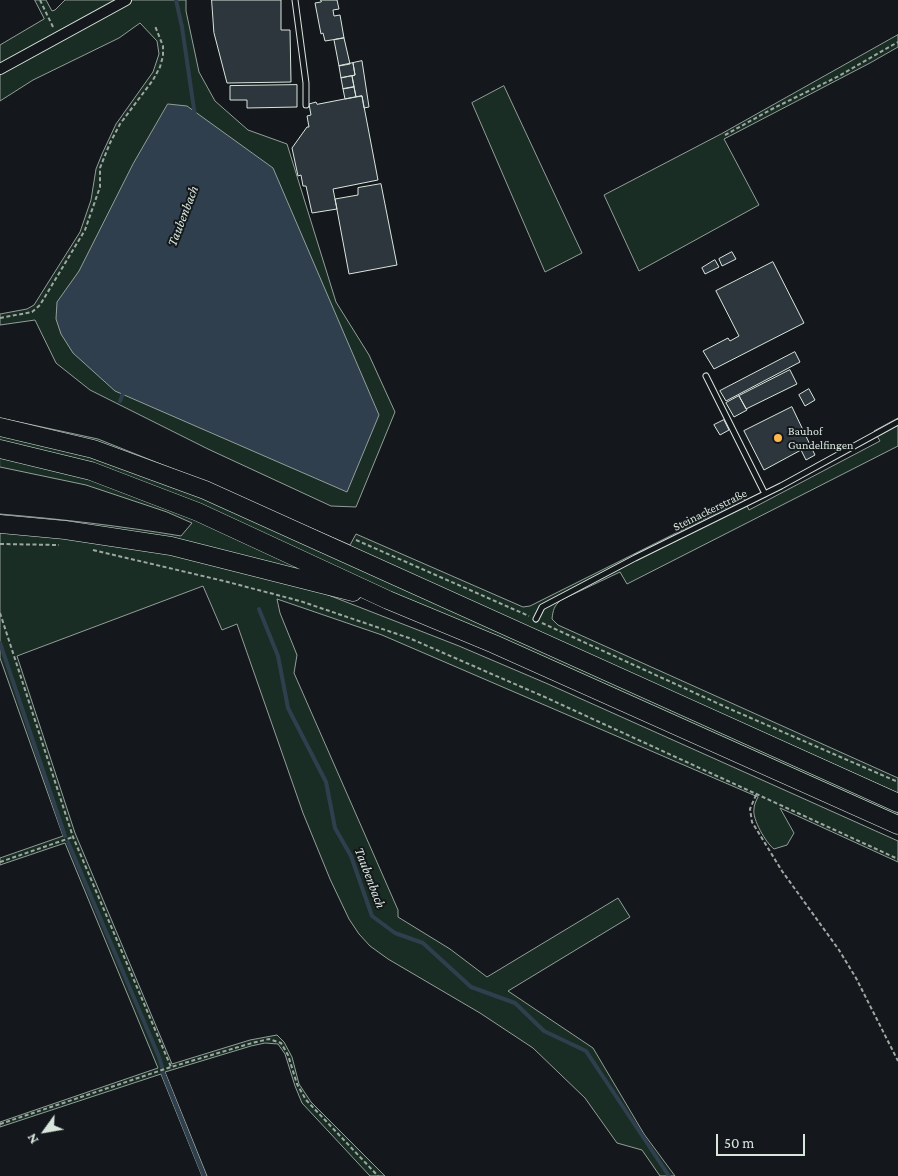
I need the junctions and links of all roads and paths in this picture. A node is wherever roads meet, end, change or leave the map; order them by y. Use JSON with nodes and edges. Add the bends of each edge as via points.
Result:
{"nodes":[{"id":1,"x":40,"y":0,"type":"edge"},
{"id":2,"x":126,"y":0,"type":"edge"},
{"id":3,"x":295,"y":0,"type":"edge"},
{"id":4,"x":155,"y":26,"type":"dead end"},
{"id":5,"x":58,"y":37,"type":"junction"},
{"id":6,"x":898,"y":42,"type":"edge"},
{"id":7,"x":0,"y":69,"type":"edge"},
{"id":8,"x":306,"y":105,"type":"dead end"},
{"id":9,"x":725,"y":135,"type":"dead end"},
{"id":10,"x":0,"y":318,"type":"edge"},
{"id":11,"x":706,"y":376,"type":"dead end"},
{"id":12,"x":898,"y":422,"type":"edge"},
{"id":13,"x":0,"y":427,"type":"edge"},
{"id":14,"x":0,"y":449,"type":"edge"},
{"id":15,"x":765,"y":494,"type":"junction"},
{"id":16,"x":0,"y":524,"type":"edge"},
{"id":17,"x":356,"y":540,"type":"dead end"},
{"id":18,"x":0,"y":544,"type":"edge"},
{"id":19,"x":65,"y":545,"type":"dead end"},
{"id":20,"x":92,"y":550,"type":"dead end"},
{"id":21,"x":388,"y":600,"type":"junction"},
{"id":22,"x":0,"y":613,"type":"edge"},
{"id":23,"x":536,"y":619,"type":"junction"},
{"id":24,"x":898,"y":782,"type":"edge"},
{"id":25,"x":756,"y":794,"type":"junction"},
{"id":26,"x":898,"y":803,"type":"edge"},
{"id":27,"x":898,"y":825,"type":"edge"},
{"id":28,"x":74,"y":836,"type":"junction"},
{"id":29,"x":898,"y":859,"type":"edge"},
{"id":30,"x":0,"y":862,"type":"edge"},
{"id":31,"x":898,"y":1062,"type":"edge"},
{"id":32,"x":171,"y":1067,"type":"junction"},
{"id":33,"x":0,"y":1124,"type":"edge"},
{"id":34,"x":378,"y":1176,"type":"edge"}],
"edges":[{"from":1,"to":5,"type":"path"},
{"from":2,"to":5,"type":"street"},
{"from":3,"to":8,"type":"lane"},
{"from":4,"to":10,"type":"path","via":[[163,46],[160,68],[110,143],[100,168],[100,187],[85,230],[40,305],[32,312]]},
{"from":5,"to":7,"type":"street"},
{"from":6,"to":9,"type":"path"},
{"from":11,"to":15,"type":"lane"},
{"from":12,"to":15,"type":"lane","name":"Steinackerstraße"},
{"from":13,"to":26,"type":"highway","via":[[93,449],[205,490]]},
{"from":14,"to":21,"type":"highway","via":[[91,471],[198,512]]},
{"from":15,"to":23,"type":"lane","name":"Steinackerstraße","via":[[542,607]]},
{"from":16,"to":21,"type":"highway","via":[[171,546]]},
{"from":17,"to":23,"type":"path"},
{"from":18,"to":19,"type":"path"},
{"from":20,"to":25,"type":"path","via":[[300,601],[409,638]]},
{"from":21,"to":27,"type":"highway","via":[[494,644]]},
{"from":22,"to":28,"type":"path"},
{"from":23,"to":24,"type":"path"},
{"from":25,"to":29,"type":"path"},
{"from":25,"to":31,"type":"path","via":[[750,809],[752,822],[782,871],[839,950]]},
{"from":28,"to":30,"type":"path"},
{"from":28,"to":32,"type":"path"},
{"from":32,"to":33,"type":"path"},
{"from":32,"to":34,"type":"path","via":[[269,1039],[281,1043],[306,1100]]}]}
